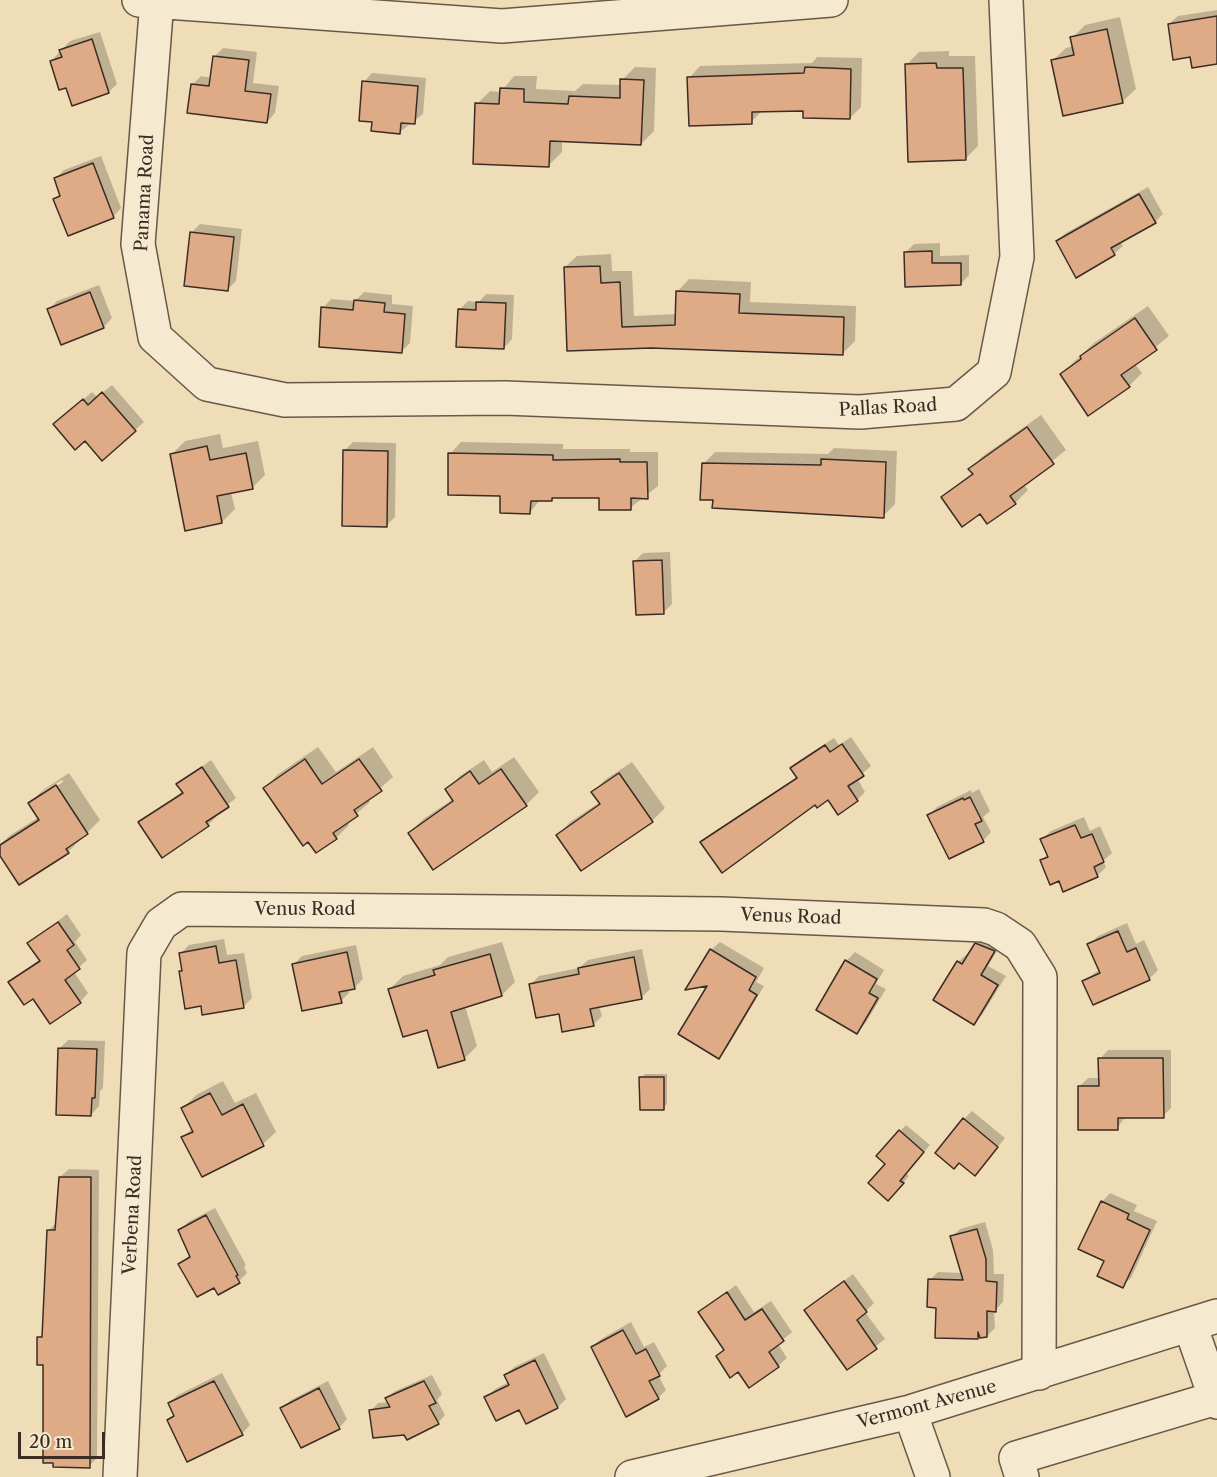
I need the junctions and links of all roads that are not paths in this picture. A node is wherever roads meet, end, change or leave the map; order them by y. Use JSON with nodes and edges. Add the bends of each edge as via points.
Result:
{"nodes":[{"id":1,"x":831,"y":0,"type":"edge"},
{"id":2,"x":1005,"y":0,"type":"edge"},
{"id":3,"x":151,"y":1,"type":"edge"},
{"id":4,"x":503,"y":13,"type":"edge"},
{"id":5,"x":505,"y":398,"type":"joint"},
{"id":6,"x":144,"y":953,"type":"joint"},
{"id":7,"x":1203,"y":1320,"type":"edge"},
{"id":8,"x":1039,"y":1373,"type":"junction"},
{"id":9,"x":1216,"y":1400,"type":"edge"},
{"id":10,"x":910,"y":1412,"type":"junction"},
{"id":11,"x":727,"y":1466,"type":"edge"},
{"id":12,"x":120,"y":1477,"type":"edge"},
{"id":13,"x":632,"y":1477,"type":"edge"},
{"id":14,"x":933,"y":1477,"type":"edge"},
{"id":15,"x":1022,"y":1477,"type":"edge"}],
"edges":[{"from":1,"to":4,"type":"street"},
{"from":2,"to":5,"type":"street","name":"Pallas Road","via":[[1017,257],[994,372],[956,404],[860,412]]},
{"from":3,"to":4,"type":"street"},
{"from":3,"to":5,"type":"street","name":"Panama Road","via":[[138,244],[155,337],[207,384],[285,400]]},
{"from":6,"to":8,"type":"street","name":"Venus Road","via":[[161,924],[182,909],[663,913],[984,925],[996,929],[1020,945],[1040,977]]},
{"from":6,"to":12,"type":"street","name":"Verbena Road"},
{"from":7,"to":8,"type":"street","name":"Vermont Avenue"},
{"from":7,"to":9,"type":"street"},
{"from":8,"to":10,"type":"street","name":"Vermont Avenue"},
{"from":9,"to":15,"type":"street","via":[[1016,1458]]},
{"from":10,"to":11,"type":"street","name":"Vermont Avenue"},
{"from":10,"to":14,"type":"street"},
{"from":11,"to":13,"type":"street","name":"Vermont Avenue"}]}
